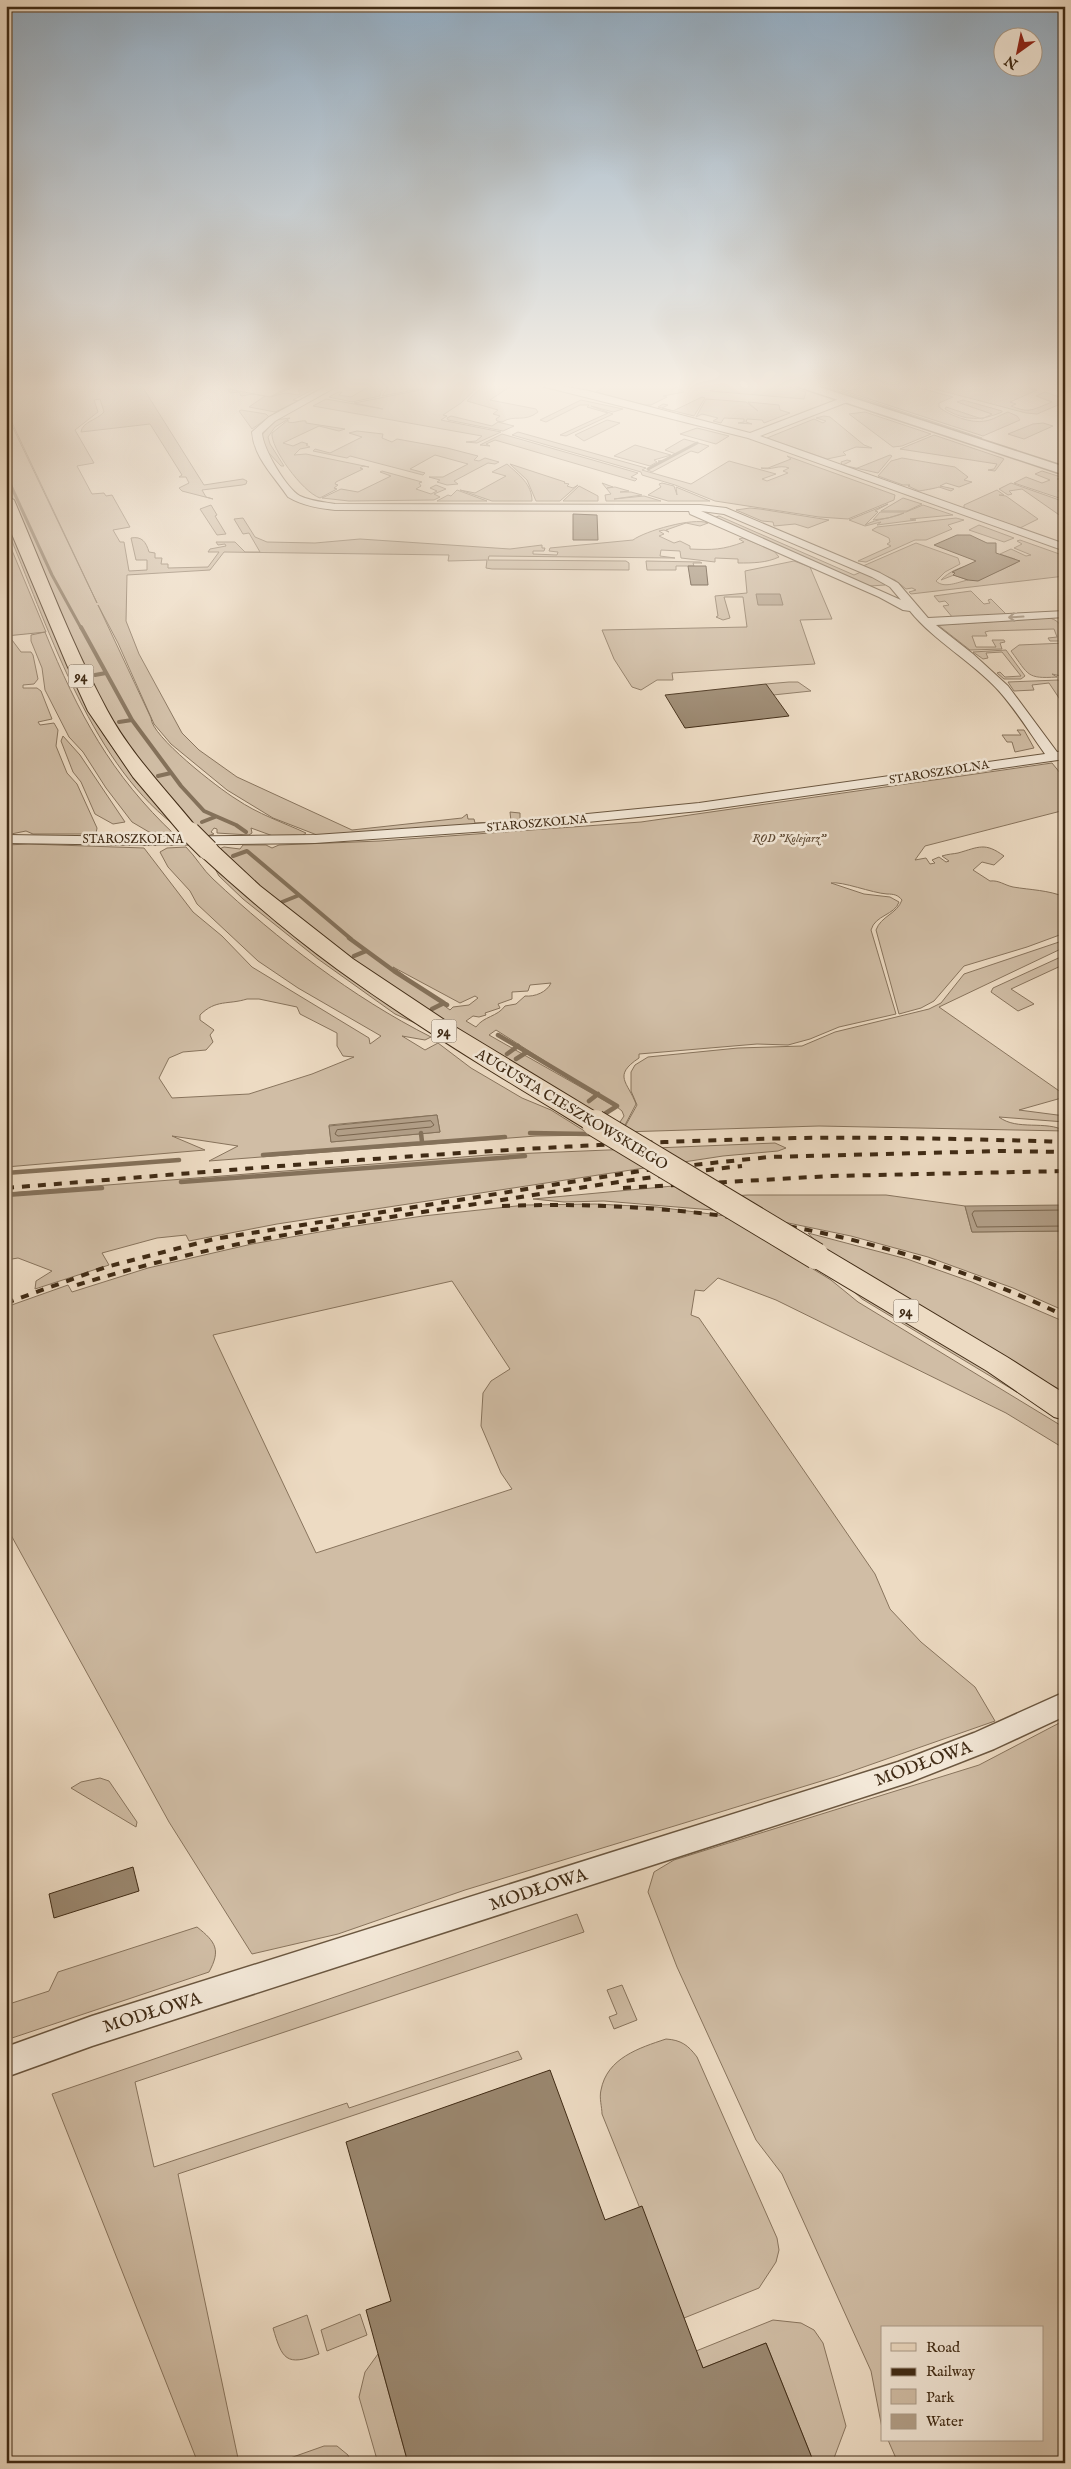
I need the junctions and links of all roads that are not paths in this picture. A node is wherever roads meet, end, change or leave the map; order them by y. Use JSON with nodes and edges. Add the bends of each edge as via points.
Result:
{"nodes":[{"id":1,"x":298,"y":498,"type":"edge"},
{"id":2,"x":925,"y":498,"type":"edge"},
{"id":3,"x":6,"y":500,"type":"edge"},
{"id":4,"x":670,"y":508,"type":"junction"},
{"id":5,"x":1065,"y":548,"type":"edge"},
{"id":6,"x":888,"y":581,"type":"junction"},
{"id":7,"x":860,"y":584,"type":"junction"},
{"id":8,"x":1065,"y":614,"type":"edge"},
{"id":9,"x":923,"y":619,"type":"junction"},
{"id":10,"x":1059,"y":755,"type":"edge"},
{"id":11,"x":6,"y":838,"type":"edge"},
{"id":12,"x":998,"y":1364,"type":"junction"},
{"id":13,"x":1065,"y":1396,"type":"edge"},
{"id":14,"x":1065,"y":1409,"type":"edge"},
{"id":15,"x":1065,"y":1703,"type":"edge"},
{"id":16,"x":6,"y":2062,"type":"edge"}],
"edges":[{"from":1,"to":4,"type":"street","via":[[347,507]]},
{"from":2,"to":5,"type":"street"},
{"from":3,"to":12,"type":"main road","name":"AUGUSTA CIESZKOWSKIEGO","number":"94","bridge":true,"via":[[98,711],[140,772],[190,832],[258,898],[354,972],[448,1034]]},
{"from":4,"to":6,"type":"street","via":[[707,508],[726,512]]},
{"from":4,"to":7,"type":"street","via":[[695,513]]},
{"from":6,"to":7,"type":"street","via":[[888,586],[880,589]]},
{"from":6,"to":9,"type":"street"},
{"from":7,"to":9,"type":"street"},
{"from":8,"to":9,"type":"street","one_way":true},
{"from":9,"to":10,"type":"street","via":[[1004,689]]},
{"from":10,"to":11,"type":"street","name":"STAROSZKOLNA","via":[[699,807],[516,825],[326,838],[146,841]]},
{"from":12,"to":13,"type":"main road","name":"AUGUSTA CIESZKOWSKIEGO","number":"94"},
{"from":12,"to":14,"type":"main road","name":"AUGUSTA CIESZKOWSKIEGO","number":"94"},
{"from":15,"to":16,"type":"street","name":"MODŁOWA","via":[[984,1741],[900,1773],[92,2031]]}]}
